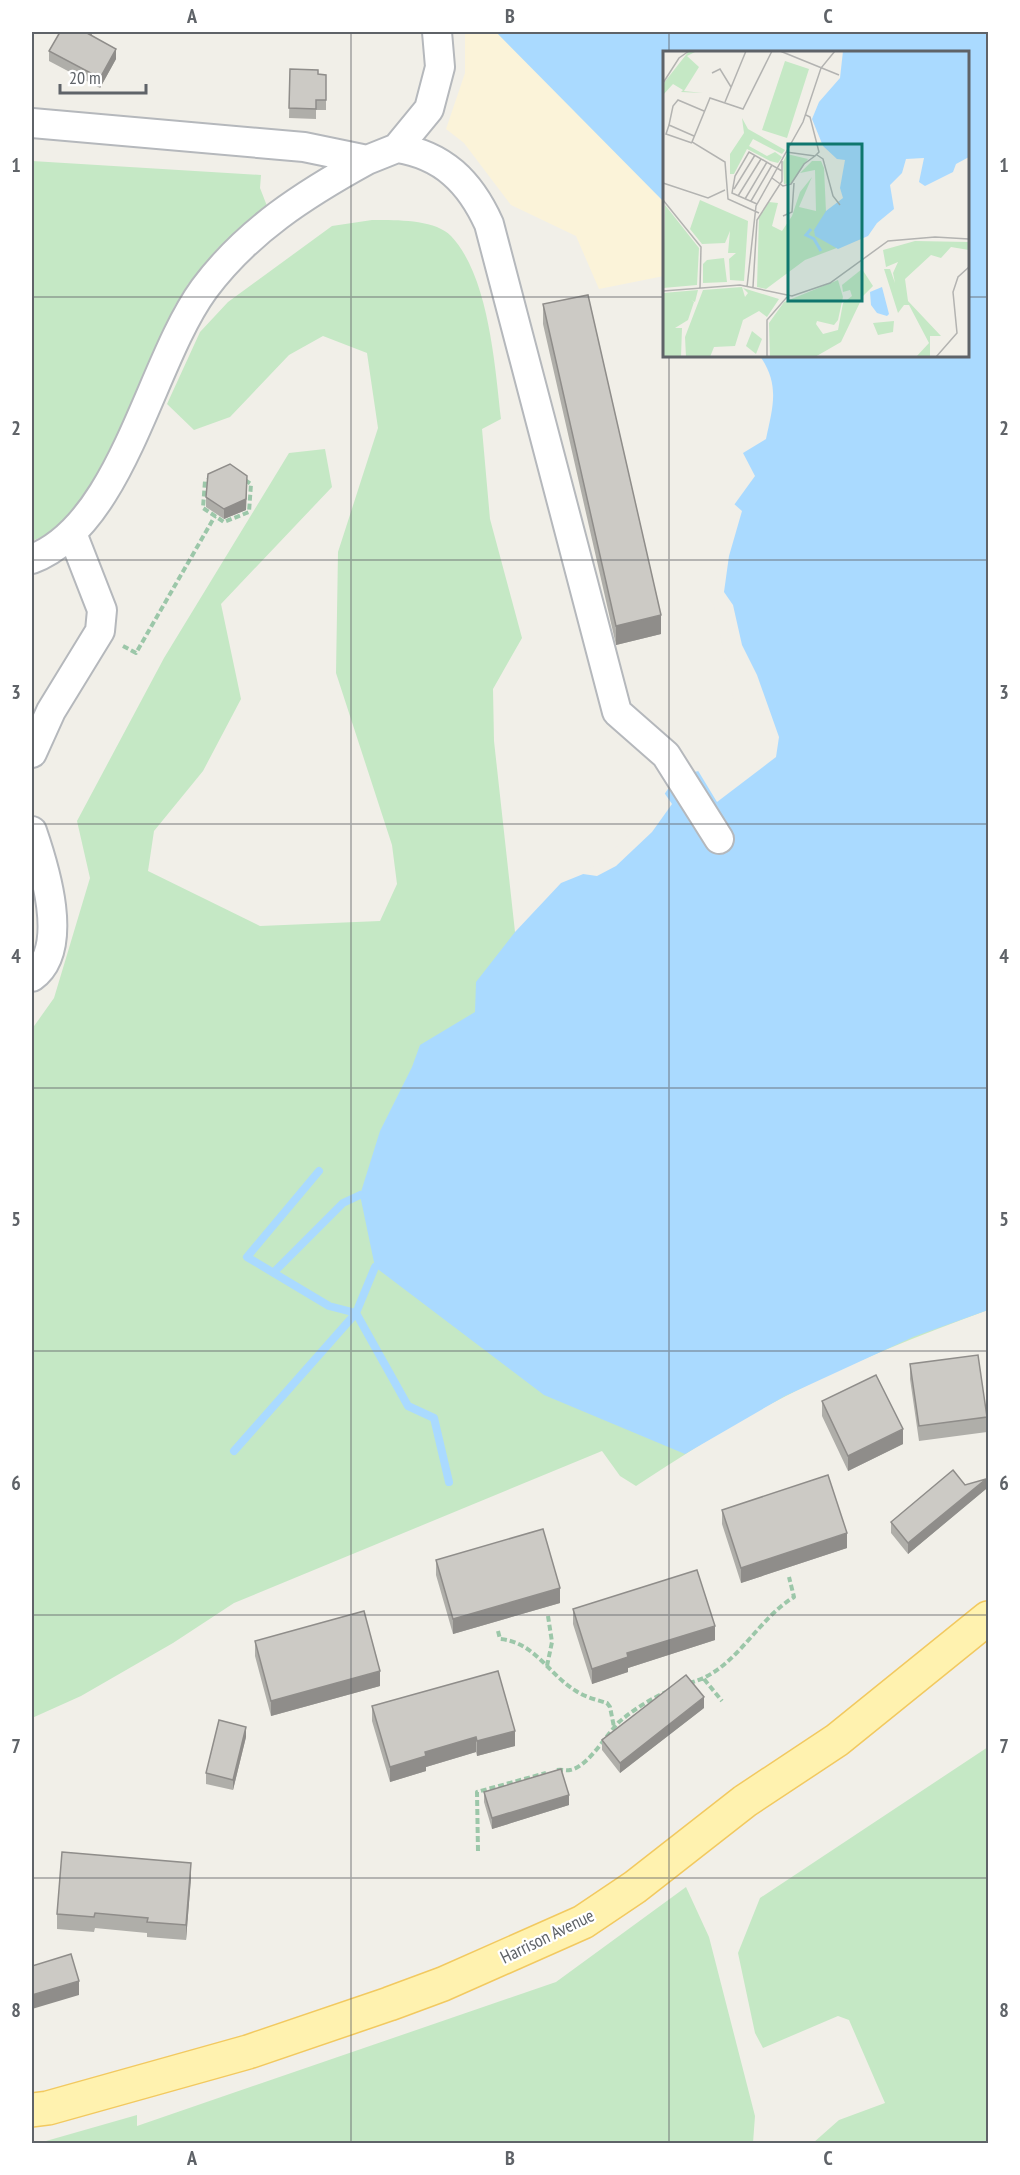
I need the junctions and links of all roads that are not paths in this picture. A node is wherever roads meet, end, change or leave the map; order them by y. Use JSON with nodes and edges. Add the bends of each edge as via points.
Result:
{"nodes":[{"id":1,"x":437,"y":32,"type":"edge"},
{"id":2,"x":32,"y":123,"type":"edge"},
{"id":3,"x":397,"y":148,"type":"junction"},
{"id":4,"x":367,"y":160,"type":"junction"},
{"id":5,"x":72,"y":533,"type":"junction"},
{"id":6,"x":32,"y":559,"type":"edge"},
{"id":7,"x":32,"y":753,"type":"edge"},
{"id":8,"x":32,"y":831,"type":"edge"},
{"id":9,"x":719,"y":839,"type":"dead end"},
{"id":10,"x":32,"y":976,"type":"edge"},
{"id":11,"x":988,"y":1618,"type":"edge"},
{"id":12,"x":32,"y":2110,"type":"edge"}],
"edges":[{"from":1,"to":3,"type":"lane","via":[[440,67],[429,109]]},
{"from":2,"to":4,"type":"lane","via":[[304,147]]},
{"from":3,"to":4,"type":"lane"},
{"from":3,"to":9,"type":"lane","via":[[430,156],[451,169],[470,189],[489,224],[617,712],[666,755]]},
{"from":4,"to":5,"type":"lane","via":[[286,207],[220,268],[180,330],[98,503]]},
{"from":5,"to":6,"type":"lane"},
{"from":5,"to":7,"type":"lane","via":[[100,601],[100,631],[51,711]]},
{"from":8,"to":10,"type":"lane","via":[[46,870],[51,942],[43,964]]},
{"from":11,"to":12,"type":"main road","name":"Harrison Avenue","via":[[837,1740],[746,1801],[583,1922],[443,1984],[248,2052]]}]}
